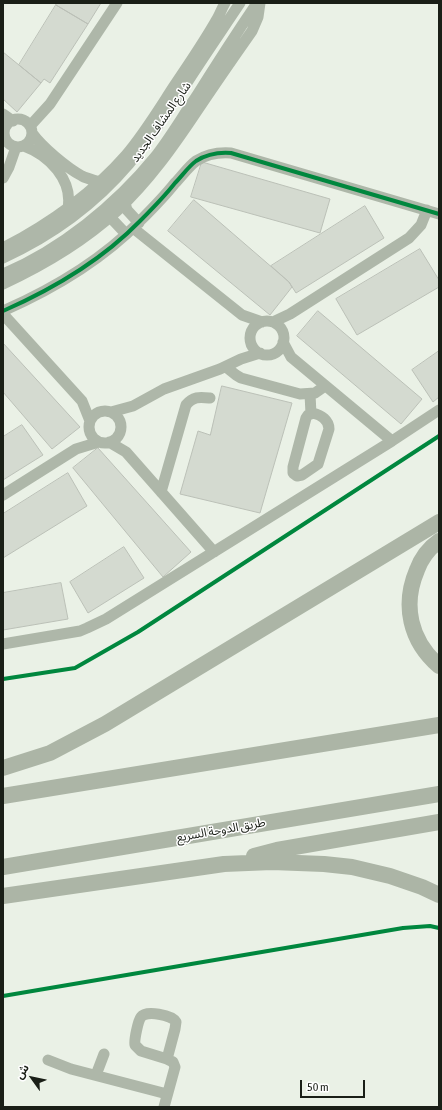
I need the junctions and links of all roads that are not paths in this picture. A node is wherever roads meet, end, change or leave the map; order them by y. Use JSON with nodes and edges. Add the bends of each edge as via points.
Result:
{"nodes":[{"id":1,"x":117,"y":3,"type":"edge"},
{"id":2,"x":225,"y":3,"type":"edge"},
{"id":3,"x":240,"y":3,"type":"edge"},
{"id":4,"x":258,"y":3,"type":"edge"},
{"id":5,"x":3,"y":114,"type":"edge"},
{"id":6,"x":13,"y":120,"type":"junction"},
{"id":7,"x":4,"y":130,"type":"edge"},
{"id":8,"x":31,"y":130,"type":"junction"},
{"id":9,"x":20,"y":147,"type":"junction"},
{"id":10,"x":3,"y":178,"type":"edge"},
{"id":11,"x":100,"y":182,"type":"junction"},
{"id":12,"x":125,"y":203,"type":"junction"},
{"id":13,"x":68,"y":208,"type":"junction"},
{"id":14,"x":427,"y":210,"type":"junction"},
{"id":15,"x":439,"y":214,"type":"edge"},
{"id":16,"x":110,"y":217,"type":"junction"},
{"id":17,"x":133,"y":228,"type":"junction"},
{"id":18,"x":3,"y":248,"type":"edge"},
{"id":19,"x":3,"y":258,"type":"edge"},
{"id":20,"x":3,"y":274,"type":"edge"},
{"id":21,"x":3,"y":284,"type":"edge"},
{"id":22,"x":4,"y":309,"type":"edge"},
{"id":23,"x":290,"y":314,"type":"junction"},
{"id":24,"x":242,"y":316,"type":"junction"},
{"id":25,"x":262,"y":322,"type":"junction"},
{"id":26,"x":273,"y":322,"type":"junction"},
{"id":27,"x":282,"y":330,"type":"junction"},
{"id":28,"x":251,"y":339,"type":"junction"},
{"id":29,"x":283,"y":342,"type":"junction"},
{"id":30,"x":260,"y":353,"type":"junction"},
{"id":31,"x":273,"y":353,"type":"junction"},
{"id":32,"x":291,"y":357,"type":"junction"},
{"id":33,"x":241,"y":359,"type":"junction"},
{"id":34,"x":226,"y":367,"type":"junction"},
{"id":35,"x":325,"y":386,"type":"junction"},
{"id":36,"x":310,"y":394,"type":"junction"},
{"id":37,"x":210,"y":398,"type":"dead end"},
{"id":38,"x":82,"y":401,"type":"junction"},
{"id":39,"x":133,"y":406,"type":"junction"},
{"id":40,"x":439,"y":410,"type":"edge"},
{"id":41,"x":107,"y":412,"type":"junction"},
{"id":42,"x":310,"y":414,"type":"junction"},
{"id":43,"x":89,"y":425,"type":"junction"},
{"id":44,"x":120,"y":429,"type":"junction"},
{"id":45,"x":392,"y":441,"type":"junction"},
{"id":46,"x":104,"y":442,"type":"junction"},
{"id":47,"x":76,"y":449,"type":"junction"},
{"id":48,"x":126,"y":452,"type":"junction"},
{"id":49,"x":161,"y":492,"type":"junction"},
{"id":50,"x":3,"y":495,"type":"edge"},
{"id":51,"x":439,"y":522,"type":"edge"},
{"id":52,"x":439,"y":541,"type":"edge"},
{"id":53,"x":214,"y":552,"type":"junction"},
{"id":54,"x":3,"y":644,"type":"edge"},
{"id":55,"x":439,"y":666,"type":"edge"},
{"id":56,"x":439,"y":725,"type":"edge"},
{"id":57,"x":3,"y":768,"type":"edge"},
{"id":58,"x":439,"y":794,"type":"edge"},
{"id":59,"x":3,"y":796,"type":"edge"},
{"id":60,"x":439,"y":822,"type":"edge"},
{"id":61,"x":224,"y":864,"type":"junction"},
{"id":62,"x":3,"y":867,"type":"edge"},
{"id":63,"x":439,"y":895,"type":"edge"},
{"id":64,"x":3,"y":896,"type":"edge"},
{"id":65,"x":104,"y":1054,"type":"dead end"},
{"id":66,"x":167,"y":1059,"type":"junction"},
{"id":67,"x":48,"y":1060,"type":"dead end"},
{"id":68,"x":96,"y":1075,"type":"junction"},
{"id":69,"x":167,"y":1094,"type":"junction"},
{"id":70,"x":164,"y":1107,"type":"edge"}],
"edges":[{"from":1,"to":8,"type":"street"},
{"from":2,"to":11,"type":"street","via":[[216,21],[139,138]]},
{"from":3,"to":19,"type":"street","name":"شارع المشاف الجديد","via":[[151,136],[129,164],[81,210],[44,237]]},
{"from":4,"to":12,"type":"street","via":[[260,10],[255,25],[243,44],[172,148]]},
{"from":4,"to":20,"type":"street","name":"شارع المشاف الجديد","via":[[172,133],[131,184],[70,236]]},
{"from":5,"to":6,"type":"street"},
{"from":6,"to":7,"type":"street"},
{"from":6,"to":8,"type":"street","via":[[22,120]]},
{"from":7,"to":9,"type":"street","via":[[8,143]]},
{"from":8,"to":9,"type":"street","via":[[30,141]]},
{"from":8,"to":11,"type":"street","via":[[44,146],[76,172]]},
{"from":9,"to":10,"type":"street"},
{"from":9,"to":13,"type":"street","via":[[43,156],[62,177],[69,195]]},
{"from":11,"to":13,"type":"street"},
{"from":12,"to":16,"type":"street"},
{"from":12,"to":17,"type":"street"},
{"from":13,"to":18,"type":"street"},
{"from":14,"to":15,"type":"street"},
{"from":14,"to":17,"type":"street","via":[[221,152],[194,163]]},
{"from":14,"to":23,"type":"street","via":[[421,225],[409,238]]},
{"from":16,"to":17,"type":"street"},
{"from":16,"to":21,"type":"street","via":[[60,253]]},
{"from":17,"to":22,"type":"street","via":[[82,268],[51,287]]},
{"from":17,"to":24,"type":"street"},
{"from":22,"to":38,"type":"street"},
{"from":23,"to":26,"type":"street"},
{"from":23,"to":27,"type":"street"},
{"from":24,"to":25,"type":"street"},
{"from":24,"to":28,"type":"street"},
{"from":25,"to":26,"type":"street"},
{"from":25,"to":28,"type":"street","via":[[254,327]]},
{"from":26,"to":27,"type":"street"},
{"from":27,"to":29,"type":"street"},
{"from":28,"to":30,"type":"street","via":[[256,351]]},
{"from":28,"to":33,"type":"street"},
{"from":29,"to":31,"type":"street","via":[[280,349]]},
{"from":29,"to":32,"type":"street"},
{"from":30,"to":31,"type":"street"},
{"from":30,"to":33,"type":"street"},
{"from":31,"to":32,"type":"street"},
{"from":32,"to":35,"type":"street"},
{"from":33,"to":34,"type":"street"},
{"from":34,"to":36,"type":"street","via":[[248,380],[300,394]]},
{"from":34,"to":39,"type":"street","via":[[164,388]]},
{"from":35,"to":36,"type":"street"},
{"from":35,"to":45,"type":"street"},
{"from":36,"to":42,"type":"street"},
{"from":37,"to":49,"type":"street","via":[[195,398],[186,405]]},
{"from":38,"to":41,"type":"street"},
{"from":38,"to":43,"type":"street"},
{"from":39,"to":41,"type":"street"},
{"from":39,"to":44,"type":"street"},
{"from":40,"to":45,"type":"street"},
{"from":41,"to":43,"type":"street","via":[[94,414]]},
{"from":41,"to":44,"type":"street","via":[[117,417]]},
{"from":42,"to":42,"type":"street","via":[[306,418],[293,470],[297,476],[318,464],[329,429],[327,420]]},
{"from":43,"to":46,"type":"street","via":[[91,436]]},
{"from":43,"to":47,"type":"street"},
{"from":44,"to":46,"type":"street","via":[[116,438]]},
{"from":44,"to":48,"type":"street"},
{"from":45,"to":53,"type":"street"},
{"from":46,"to":47,"type":"street"},
{"from":46,"to":48,"type":"street"},
{"from":47,"to":50,"type":"street"},
{"from":48,"to":49,"type":"street"},
{"from":49,"to":53,"type":"street"},
{"from":51,"to":57,"type":"highway","via":[[105,724],[50,753]]},
{"from":52,"to":55,"type":"highway","via":[[420,561],[409,597],[413,629],[421,646]]},
{"from":53,"to":54,"type":"street","via":[[106,619],[87,628]]},
{"from":56,"to":59,"type":"highway"},
{"from":58,"to":62,"type":"highway","name":"طريق الدوحة السريع"},
{"from":60,"to":61,"type":"highway","via":[[277,850]]},
{"from":61,"to":63,"type":"highway","via":[[272,862],[352,868],[390,876]]},
{"from":61,"to":64,"type":"highway"},
{"from":65,"to":68,"type":"street"},
{"from":66,"to":66,"type":"street","via":[[175,1021],[166,1016],[150,1013],[144,1015],[140,1020],[134,1045],[141,1051]]},
{"from":66,"to":69,"type":"street","via":[[173,1062],[175,1067]]},
{"from":67,"to":68,"type":"street"},
{"from":68,"to":69,"type":"street"},
{"from":69,"to":70,"type":"street"}]}
